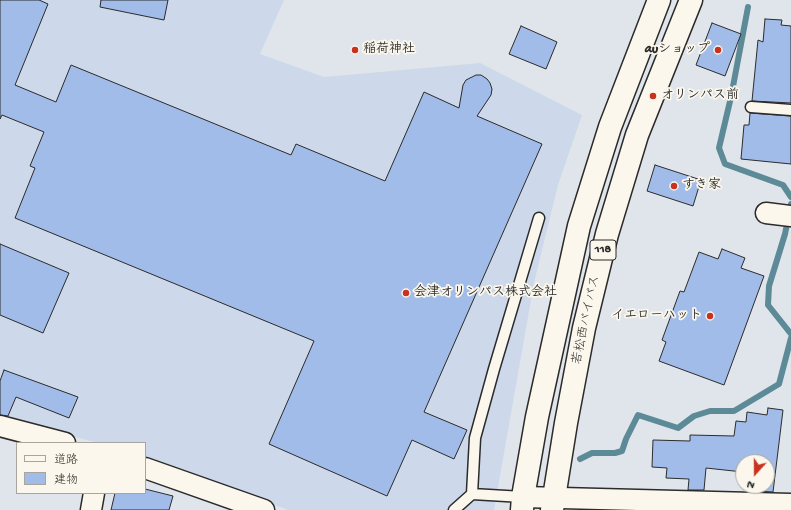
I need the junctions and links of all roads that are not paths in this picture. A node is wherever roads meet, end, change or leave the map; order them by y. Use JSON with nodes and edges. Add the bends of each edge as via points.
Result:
{"nodes":[{"id":1,"x":659,"y":0,"type":"edge"},
{"id":2,"x":691,"y":0,"type":"edge"},
{"id":3,"x":751,"y":107,"type":"dead end"},
{"id":4,"x":791,"y":110,"type":"edge"},
{"id":5,"x":540,"y":218,"type":"dead end"},
{"id":6,"x":0,"y":426,"type":"edge"},
{"id":7,"x":61,"y":442,"type":"edge"},
{"id":8,"x":146,"y":468,"type":"edge"},
{"id":9,"x":94,"y":494,"type":"edge"},
{"id":10,"x":472,"y":494,"type":"junction"},
{"id":11,"x":523,"y":504,"type":"edge"},
{"id":12,"x":553,"y":504,"type":"edge"},
{"id":13,"x":791,"y":504,"type":"edge"},
{"id":14,"x":91,"y":510,"type":"edge"},
{"id":15,"x":264,"y":510,"type":"edge"},
{"id":16,"x":454,"y":510,"type":"edge"}],
"edges":[{"from":1,"to":11,"type":"highway","number":"118","via":[[610,126],[579,226],[537,417]]},
{"from":2,"to":12,"type":"highway","name":"若松西バイパス","number":"118","via":[[638,135],[607,234],[584,328]]},
{"from":3,"to":4,"type":"lane"},
{"from":5,"to":10,"type":"lane","via":[[475,438]]},
{"from":6,"to":7,"type":"street"},
{"from":8,"to":15,"type":"street"},
{"from":9,"to":14,"type":"street"},
{"from":10,"to":11,"type":"lane"},
{"from":10,"to":16,"type":"lane"},
{"from":11,"to":12,"type":"street"},
{"from":12,"to":13,"type":"street"}]}
